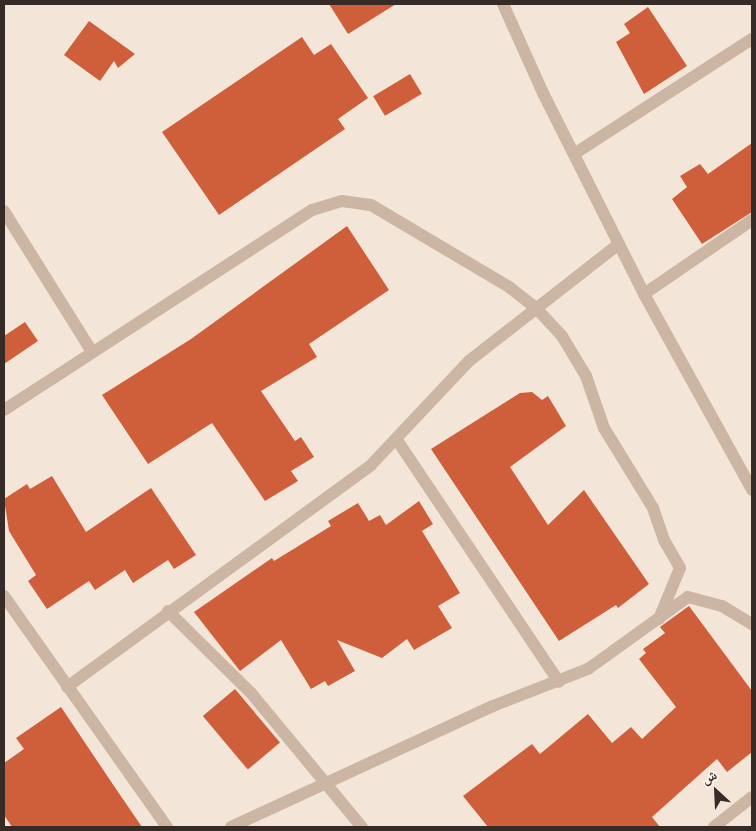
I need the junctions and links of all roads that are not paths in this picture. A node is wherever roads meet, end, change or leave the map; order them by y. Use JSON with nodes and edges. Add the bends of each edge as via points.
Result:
{"nodes":[{"id":1,"x":503,"y":4,"type":"edge"},
{"id":2,"x":752,"y":39,"type":"edge"},
{"id":3,"x":574,"y":154,"type":"junction"},
{"id":4,"x":4,"y":211,"type":"edge"},
{"id":5,"x":752,"y":220,"type":"edge"},
{"id":6,"x":619,"y":244,"type":"junction"},
{"id":7,"x":644,"y":294,"type":"junction"},
{"id":8,"x":535,"y":307,"type":"junction"},
{"id":9,"x":92,"y":352,"type":"junction"},
{"id":10,"x":4,"y":410,"type":"edge"},
{"id":11,"x":396,"y":440,"type":"junction"},
{"id":12,"x":752,"y":490,"type":"edge"},
{"id":13,"x":4,"y":596,"type":"edge"},
{"id":14,"x":168,"y":611,"type":"junction"},
{"id":15,"x":659,"y":619,"type":"junction"},
{"id":16,"x":752,"y":624,"type":"edge"},
{"id":17,"x":559,"y":682,"type":"junction"},
{"id":18,"x":66,"y":687,"type":"junction"},
{"id":19,"x":325,"y":784,"type":"junction"},
{"id":20,"x":751,"y":801,"type":"edge"},
{"id":21,"x":167,"y":827,"type":"edge"},
{"id":22,"x":231,"y":827,"type":"edge"},
{"id":23,"x":362,"y":827,"type":"edge"},
{"id":24,"x":714,"y":827,"type":"edge"}],
"edges":[{"from":1,"to":3,"type":"street"},
{"from":2,"to":3,"type":"street"},
{"from":3,"to":6,"type":"street"},
{"from":4,"to":9,"type":"street"},
{"from":5,"to":7,"type":"street"},
{"from":6,"to":7,"type":"street"},
{"from":6,"to":8,"type":"street"},
{"from":7,"to":12,"type":"street"},
{"from":8,"to":9,"type":"street","via":[[372,205],[342,201],[312,210],[285,225]]},
{"from":8,"to":11,"type":"street","via":[[469,361]]},
{"from":8,"to":15,"type":"street","via":[[562,336],[586,376],[604,428],[653,508],[664,540],[680,568]]},
{"from":9,"to":10,"type":"street"},
{"from":11,"to":14,"type":"street","via":[[346,485]]},
{"from":11,"to":17,"type":"street"},
{"from":13,"to":18,"type":"street"},
{"from":14,"to":18,"type":"street"},
{"from":14,"to":19,"type":"street","via":[[251,693]]},
{"from":15,"to":16,"type":"street","via":[[688,597],[722,606]]},
{"from":15,"to":17,"type":"street","via":[[588,669]]},
{"from":17,"to":19,"type":"street","via":[[493,706]]},
{"from":18,"to":21,"type":"street"},
{"from":19,"to":22,"type":"street"},
{"from":19,"to":23,"type":"street"},
{"from":20,"to":24,"type":"street"}]}
